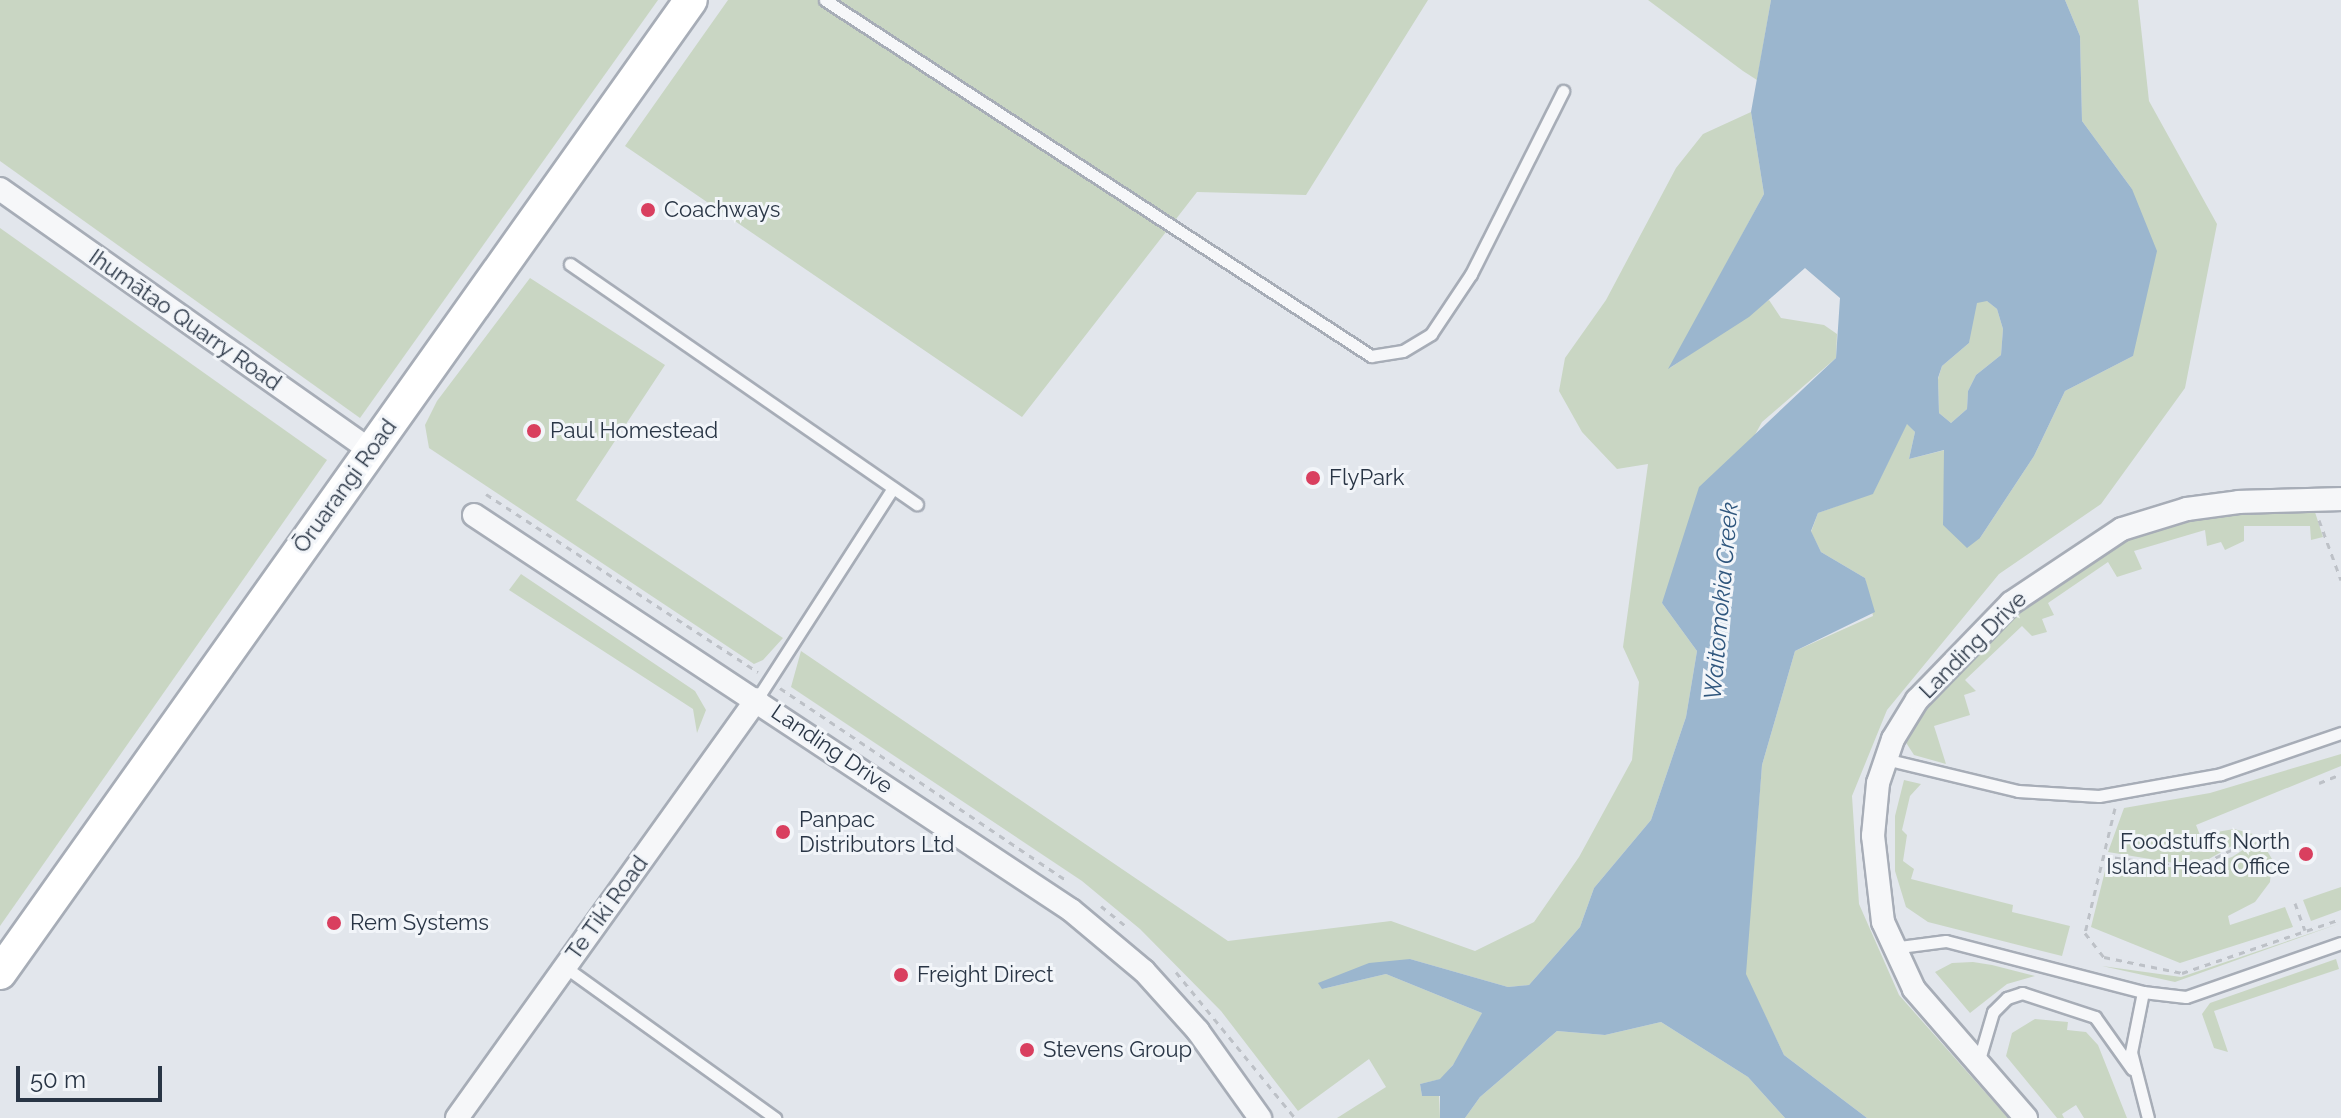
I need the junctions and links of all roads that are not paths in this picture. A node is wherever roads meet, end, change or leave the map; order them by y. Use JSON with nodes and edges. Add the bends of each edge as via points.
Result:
{"nodes":[{"id":1,"x":691,"y":0,"type":"edge"},
{"id":2,"x":825,"y":0,"type":"edge"},
{"id":3,"x":1563,"y":91,"type":"dead end"},
{"id":4,"x":0,"y":189,"type":"edge"},
{"id":5,"x":570,"y":264,"type":"dead end"},
{"id":6,"x":371,"y":451,"type":"junction"},
{"id":7,"x":893,"y":488,"type":"junction"},
{"id":8,"x":2341,"y":499,"type":"edge"},
{"id":9,"x":917,"y":504,"type":"dead end"},
{"id":10,"x":474,"y":515,"type":"dead end"},
{"id":11,"x":757,"y":699,"type":"junction"},
{"id":12,"x":2341,"y":733,"type":"edge"},
{"id":13,"x":1885,"y":759,"type":"junction"},
{"id":14,"x":2341,"y":943,"type":"edge"},
{"id":15,"x":1892,"y":948,"type":"junction"},
{"id":16,"x":565,"y":967,"type":"junction"},
{"id":17,"x":0,"y":973,"type":"edge"},
{"id":18,"x":2143,"y":992,"type":"junction"},
{"id":19,"x":1978,"y":1063,"type":"junction"},
{"id":20,"x":2132,"y":1069,"type":"junction"},
{"id":21,"x":457,"y":1118,"type":"edge"},
{"id":22,"x":775,"y":1118,"type":"edge"},
{"id":23,"x":1260,"y":1118,"type":"edge"},
{"id":24,"x":2026,"y":1118,"type":"edge"},
{"id":25,"x":2148,"y":1118,"type":"edge"}],
"edges":[{"from":1,"to":6,"type":"street","name":"Ōruarangi Road"},
{"from":2,"to":3,"type":"lane","via":[[1371,356],[1403,351],[1431,334],[1471,274]]},
{"from":4,"to":6,"type":"street","name":"Ihumātao Quarry Road"},
{"from":5,"to":7,"type":"lane"},
{"from":6,"to":17,"type":"street","name":"Ōruarangi Road"},
{"from":7,"to":9,"type":"lane"},
{"from":7,"to":11,"type":"lane"},
{"from":8,"to":13,"type":"street","name":"Landing Drive","via":[[2187,509],[2122,529],[2011,603],[1960,651],[1917,700]]},
{"from":10,"to":11,"type":"street","name":"Landing Drive"},
{"from":11,"to":16,"type":"street","name":"Te Tiki Road"},
{"from":11,"to":23,"type":"street","name":"Landing Drive","via":[[1071,910],[1171,1001]]},
{"from":12,"to":13,"type":"lane","via":[[2221,774],[2099,796],[2018,791]]},
{"from":13,"to":15,"type":"street","name":"Landing Drive","via":[[1873,836],[1874,880]]},
{"from":14,"to":18,"type":"lane","via":[[2186,997]]},
{"from":15,"to":18,"type":"lane","via":[[1946,941]]},
{"from":15,"to":19,"type":"street","name":"Landing Drive","via":[[1914,989]]},
{"from":16,"to":21,"type":"street","name":"Te Tiki Road"},
{"from":16,"to":22,"type":"lane"},
{"from":18,"to":20,"type":"lane","via":[[2131,1036]]},
{"from":19,"to":20,"type":"lane","via":[[1993,1012],[2007,998],[2022,993],[2095,1017]]},
{"from":19,"to":24,"type":"street","name":"Landing Drive"},
{"from":20,"to":25,"type":"lane"}]}
